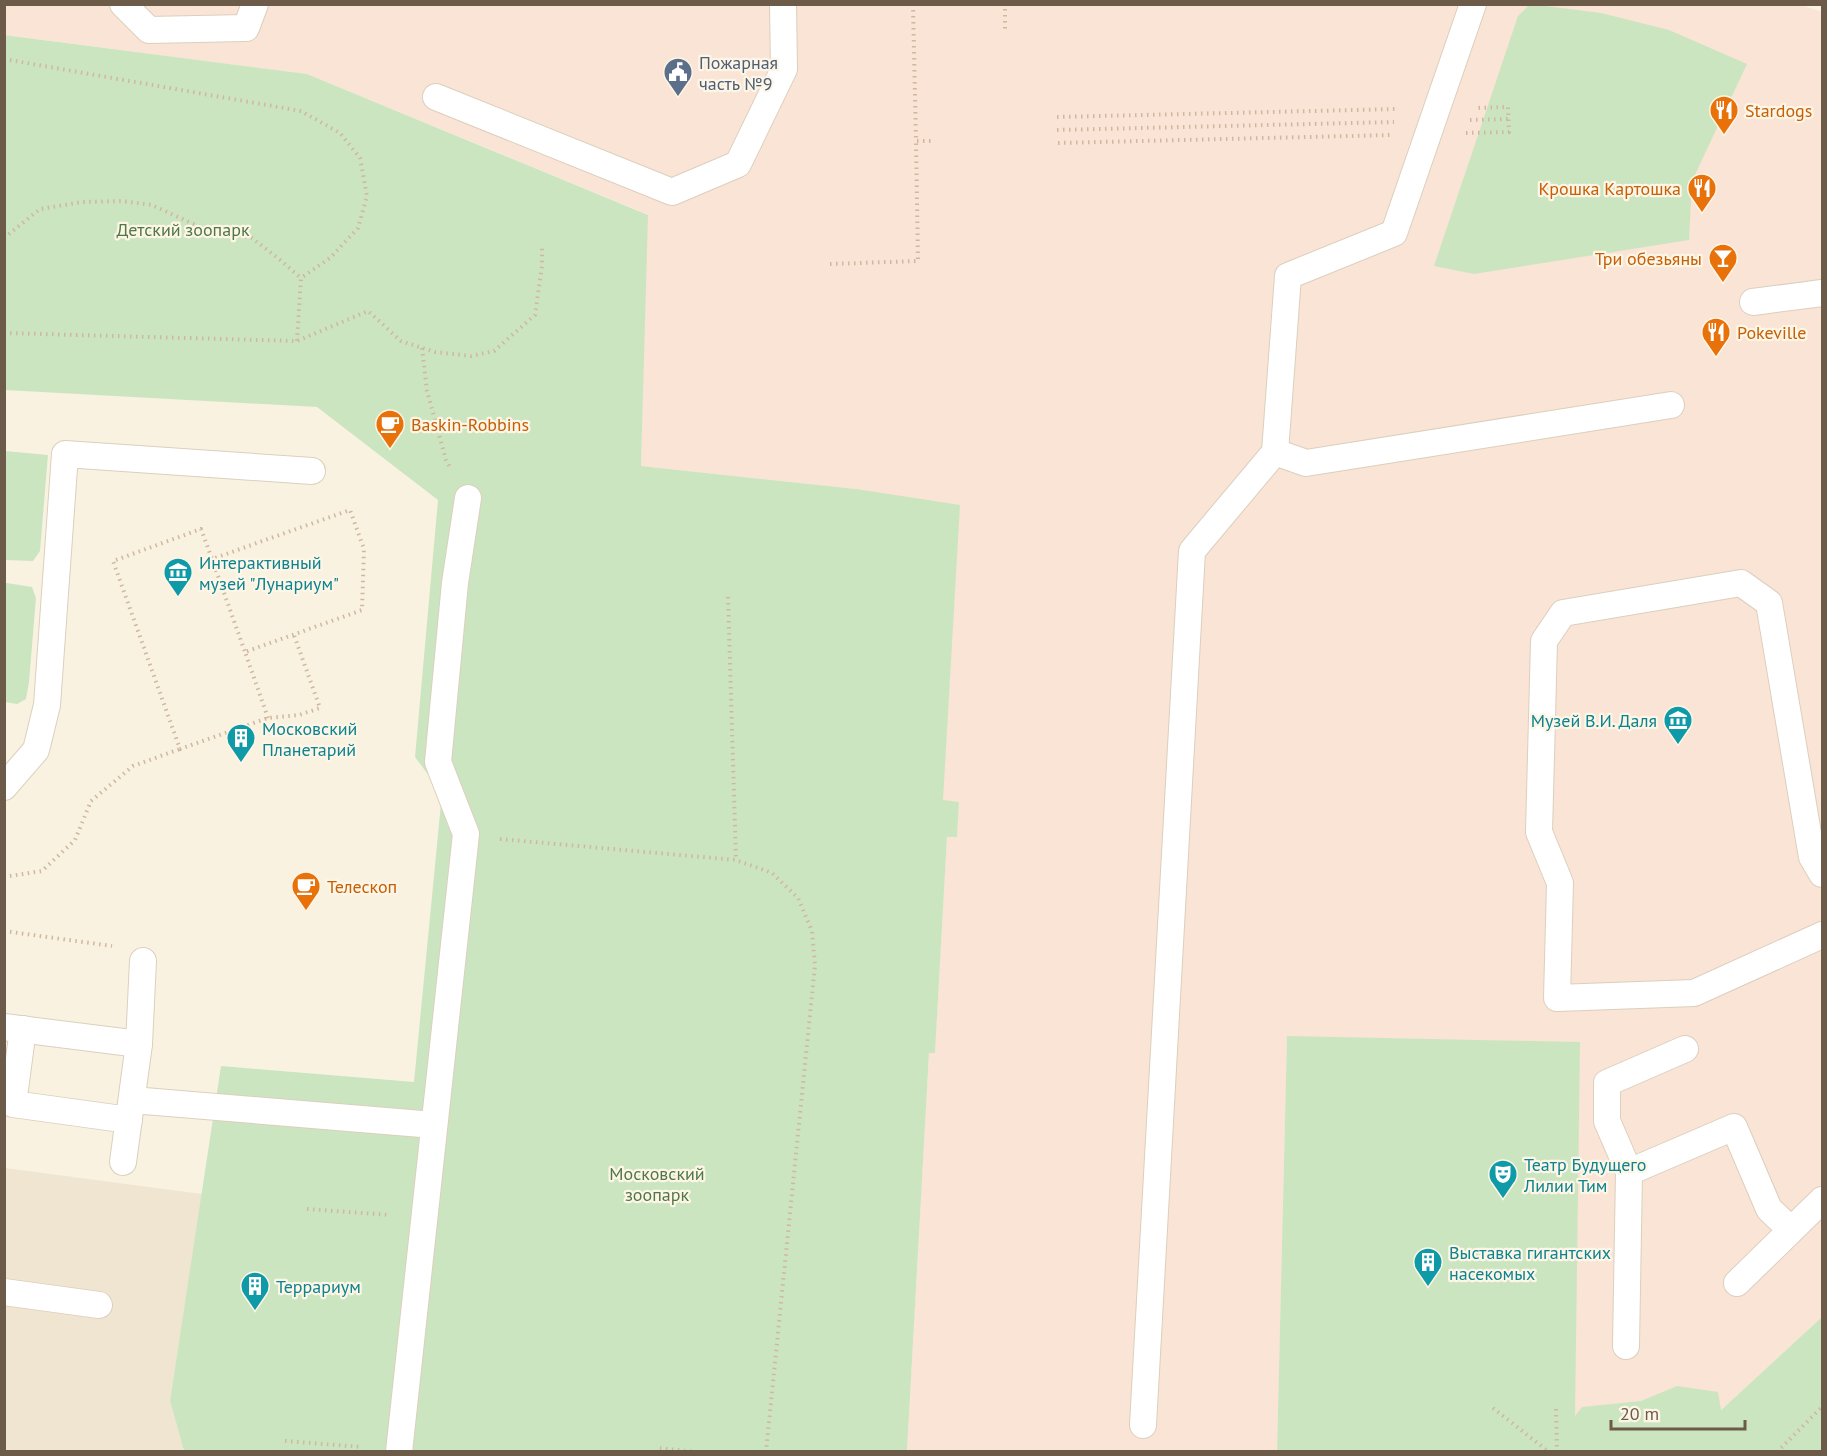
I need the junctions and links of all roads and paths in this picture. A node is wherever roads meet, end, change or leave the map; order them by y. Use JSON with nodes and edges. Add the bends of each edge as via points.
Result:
{"nodes":[{"id":1,"x":123,"y":4,"type":"edge"},
{"id":2,"x":255,"y":4,"type":"edge"},
{"id":3,"x":783,"y":4,"type":"edge"},
{"id":4,"x":913,"y":4,"type":"edge"},
{"id":5,"x":1473,"y":4,"type":"edge"},
{"id":6,"x":1005,"y":9,"type":"dead end"},
{"id":7,"x":1005,"y":31,"type":"dead end"},
{"id":8,"x":4,"y":59,"type":"edge"},
{"id":9,"x":436,"y":97,"type":"dead end"},
{"id":10,"x":1473,"y":108,"type":"dead end"},
{"id":11,"x":1402,"y":109,"type":"dead end"},
{"id":12,"x":1057,"y":117,"type":"dead end"},
{"id":13,"x":1509,"y":119,"type":"junction"},
{"id":14,"x":1461,"y":120,"type":"dead end"},
{"id":15,"x":1402,"y":122,"type":"dead end"},
{"id":16,"x":1057,"y":130,"type":"dead end"},
{"id":17,"x":1461,"y":133,"type":"dead end"},
{"id":18,"x":1402,"y":134,"type":"dead end"},
{"id":19,"x":916,"y":141,"type":"junction"},
{"id":20,"x":935,"y":141,"type":"dead end"},
{"id":21,"x":1058,"y":143,"type":"dead end"},
{"id":22,"x":4,"y":238,"type":"edge"},
{"id":23,"x":542,"y":246,"type":"dead end"},
{"id":24,"x":830,"y":264,"type":"dead end"},
{"id":25,"x":301,"y":278,"type":"junction"},
{"id":26,"x":1822,"y":293,"type":"edge"},
{"id":27,"x":1754,"y":302,"type":"dead end"},
{"id":28,"x":4,"y":333,"type":"edge"},
{"id":29,"x":297,"y":341,"type":"junction"},
{"id":30,"x":422,"y":348,"type":"junction"},
{"id":31,"x":1671,"y":405,"type":"dead end"},
{"id":32,"x":1275,"y":452,"type":"junction"},
{"id":33,"x":312,"y":471,"type":"dead end"},
{"id":34,"x":468,"y":498,"type":"joint"},
{"id":35,"x":212,"y":559,"type":"junction"},
{"id":36,"x":728,"y":597,"type":"dead end"},
{"id":37,"x":294,"y":635,"type":"junction"},
{"id":38,"x":245,"y":652,"type":"junction"},
{"id":39,"x":268,"y":718,"type":"junction"},
{"id":40,"x":180,"y":749,"type":"junction"},
{"id":41,"x":4,"y":787,"type":"edge"},
{"id":42,"x":466,"y":834,"type":"junction"},
{"id":43,"x":736,"y":860,"type":"junction"},
{"id":44,"x":1822,"y":874,"type":"edge"},
{"id":45,"x":4,"y":877,"type":"edge"},
{"id":46,"x":4,"y":931,"type":"edge"},
{"id":47,"x":1822,"y":935,"type":"edge"},
{"id":48,"x":143,"y":961,"type":"joint"},
{"id":49,"x":14,"y":1028,"type":"edge"},
{"id":50,"x":139,"y":1044,"type":"junction"},
{"id":51,"x":1685,"y":1049,"type":"dead end"},
{"id":52,"x":130,"y":1110,"type":"junction"},
{"id":53,"x":435,"y":1125,"type":"junction"},
{"id":54,"x":123,"y":1162,"type":"dead end"},
{"id":55,"x":1629,"y":1172,"type":"junction"},
{"id":56,"x":1822,"y":1200,"type":"edge"},
{"id":57,"x":307,"y":1209,"type":"dead end"},
{"id":58,"x":424,"y":1218,"type":"junction"},
{"id":59,"x":1791,"y":1230,"type":"junction"},
{"id":60,"x":1737,"y":1283,"type":"dead end"},
{"id":61,"x":4,"y":1292,"type":"edge"},
{"id":62,"x":99,"y":1305,"type":"dead end"},
{"id":63,"x":1626,"y":1346,"type":"dead end"},
{"id":64,"x":1822,"y":1407,"type":"edge"},
{"id":65,"x":1493,"y":1408,"type":"dead end"},
{"id":66,"x":1556,"y":1409,"type":"dead end"},
{"id":67,"x":1143,"y":1425,"type":"dead end"},
{"id":68,"x":285,"y":1441,"type":"dead end"},
{"id":69,"x":399,"y":1451,"type":"edge"},
{"id":70,"x":657,"y":1452,"type":"edge"},
{"id":71,"x":696,"y":1452,"type":"edge"},
{"id":72,"x":766,"y":1452,"type":"edge"},
{"id":73,"x":1549,"y":1452,"type":"edge"},
{"id":74,"x":1557,"y":1452,"type":"edge"},
{"id":75,"x":1776,"y":1452,"type":"edge"}],
"edges":[{"from":1,"to":2,"type":"lane","via":[[149,30],[246,28]]},
{"from":3,"to":9,"type":"lane","via":[[784,69],[738,164],[672,192]]},
{"from":4,"to":19,"type":"path"},
{"from":5,"to":32,"type":"lane","via":[[1394,233],[1288,276]]},
{"from":6,"to":7,"type":"path"},
{"from":8,"to":25,"type":"path","via":[[301,111],[340,133],[360,158],[367,196],[358,228],[330,258]]},
{"from":10,"to":13,"type":"path","via":[[1508,107]]},
{"from":11,"to":12,"type":"path"},
{"from":13,"to":14,"type":"path"},
{"from":13,"to":17,"type":"path","via":[[1509,132]]},
{"from":15,"to":16,"type":"path"},
{"from":18,"to":21,"type":"path"},
{"from":19,"to":20,"type":"path"},
{"from":19,"to":24,"type":"path","via":[[918,261]]},
{"from":22,"to":25,"type":"path","via":[[39,209],[82,202],[152,205],[202,228],[252,238]]},
{"from":23,"to":30,"type":"path","via":[[535,315],[518,332],[494,351],[471,356]]},
{"from":25,"to":29,"type":"path"},
{"from":26,"to":27,"type":"lane"},
{"from":28,"to":29,"type":"path"},
{"from":29,"to":30,"type":"path","via":[[368,312],[401,341]]},
{"from":30,"to":34,"type":"path","via":[[427,391],[446,460]]},
{"from":31,"to":32,"type":"lane","via":[[1306,463]]},
{"from":32,"to":67,"type":"lane","via":[[1192,551]]},
{"from":33,"to":41,"type":"lane","via":[[65,453],[47,705],[36,750]]},
{"from":34,"to":42,"type":"lane","via":[[455,583],[438,762]]},
{"from":35,"to":37,"type":"path","via":[[350,510],[364,549],[362,610]]},
{"from":35,"to":38,"type":"path"},
{"from":35,"to":40,"type":"path","via":[[201,529],[113,561]]},
{"from":36,"to":43,"type":"path"},
{"from":37,"to":38,"type":"path"},
{"from":37,"to":39,"type":"path","via":[[320,708]]},
{"from":38,"to":39,"type":"path"},
{"from":39,"to":40,"type":"path"},
{"from":40,"to":45,"type":"path","via":[[133,766],[91,801],[75,840],[42,870]]},
{"from":42,"to":43,"type":"path"},
{"from":42,"to":53,"type":"lane"},
{"from":43,"to":72,"type":"path","via":[[772,873],[798,898],[813,931],[815,965]]},
{"from":44,"to":47,"type":"lane","via":[[1812,857],[1769,603],[1741,583],[1563,613],[1544,641],[1539,832],[1560,883],[1557,998],[1694,993]]},
{"from":46,"to":48,"type":"path","via":[[108,945]]},
{"from":48,"to":50,"type":"lane"},
{"from":49,"to":50,"type":"lane"},
{"from":49,"to":52,"type":"lane","via":[[13,1104]]},
{"from":50,"to":52,"type":"lane"},
{"from":51,"to":55,"type":"lane","via":[[1607,1083],[1607,1121]]},
{"from":52,"to":53,"type":"lane"},
{"from":52,"to":54,"type":"lane"},
{"from":53,"to":58,"type":"lane"},
{"from":55,"to":59,"type":"lane","via":[[1734,1127],[1769,1209]]},
{"from":55,"to":63,"type":"lane"},
{"from":56,"to":59,"type":"lane"},
{"from":57,"to":58,"type":"path"},
{"from":58,"to":69,"type":"lane"},
{"from":59,"to":60,"type":"lane"},
{"from":61,"to":62,"type":"lane"},
{"from":64,"to":75,"type":"path"},
{"from":65,"to":73,"type":"path"},
{"from":66,"to":74,"type":"path"},
{"from":68,"to":69,"type":"path"},
{"from":70,"to":71,"type":"path","via":[[658,1448]]}]}
